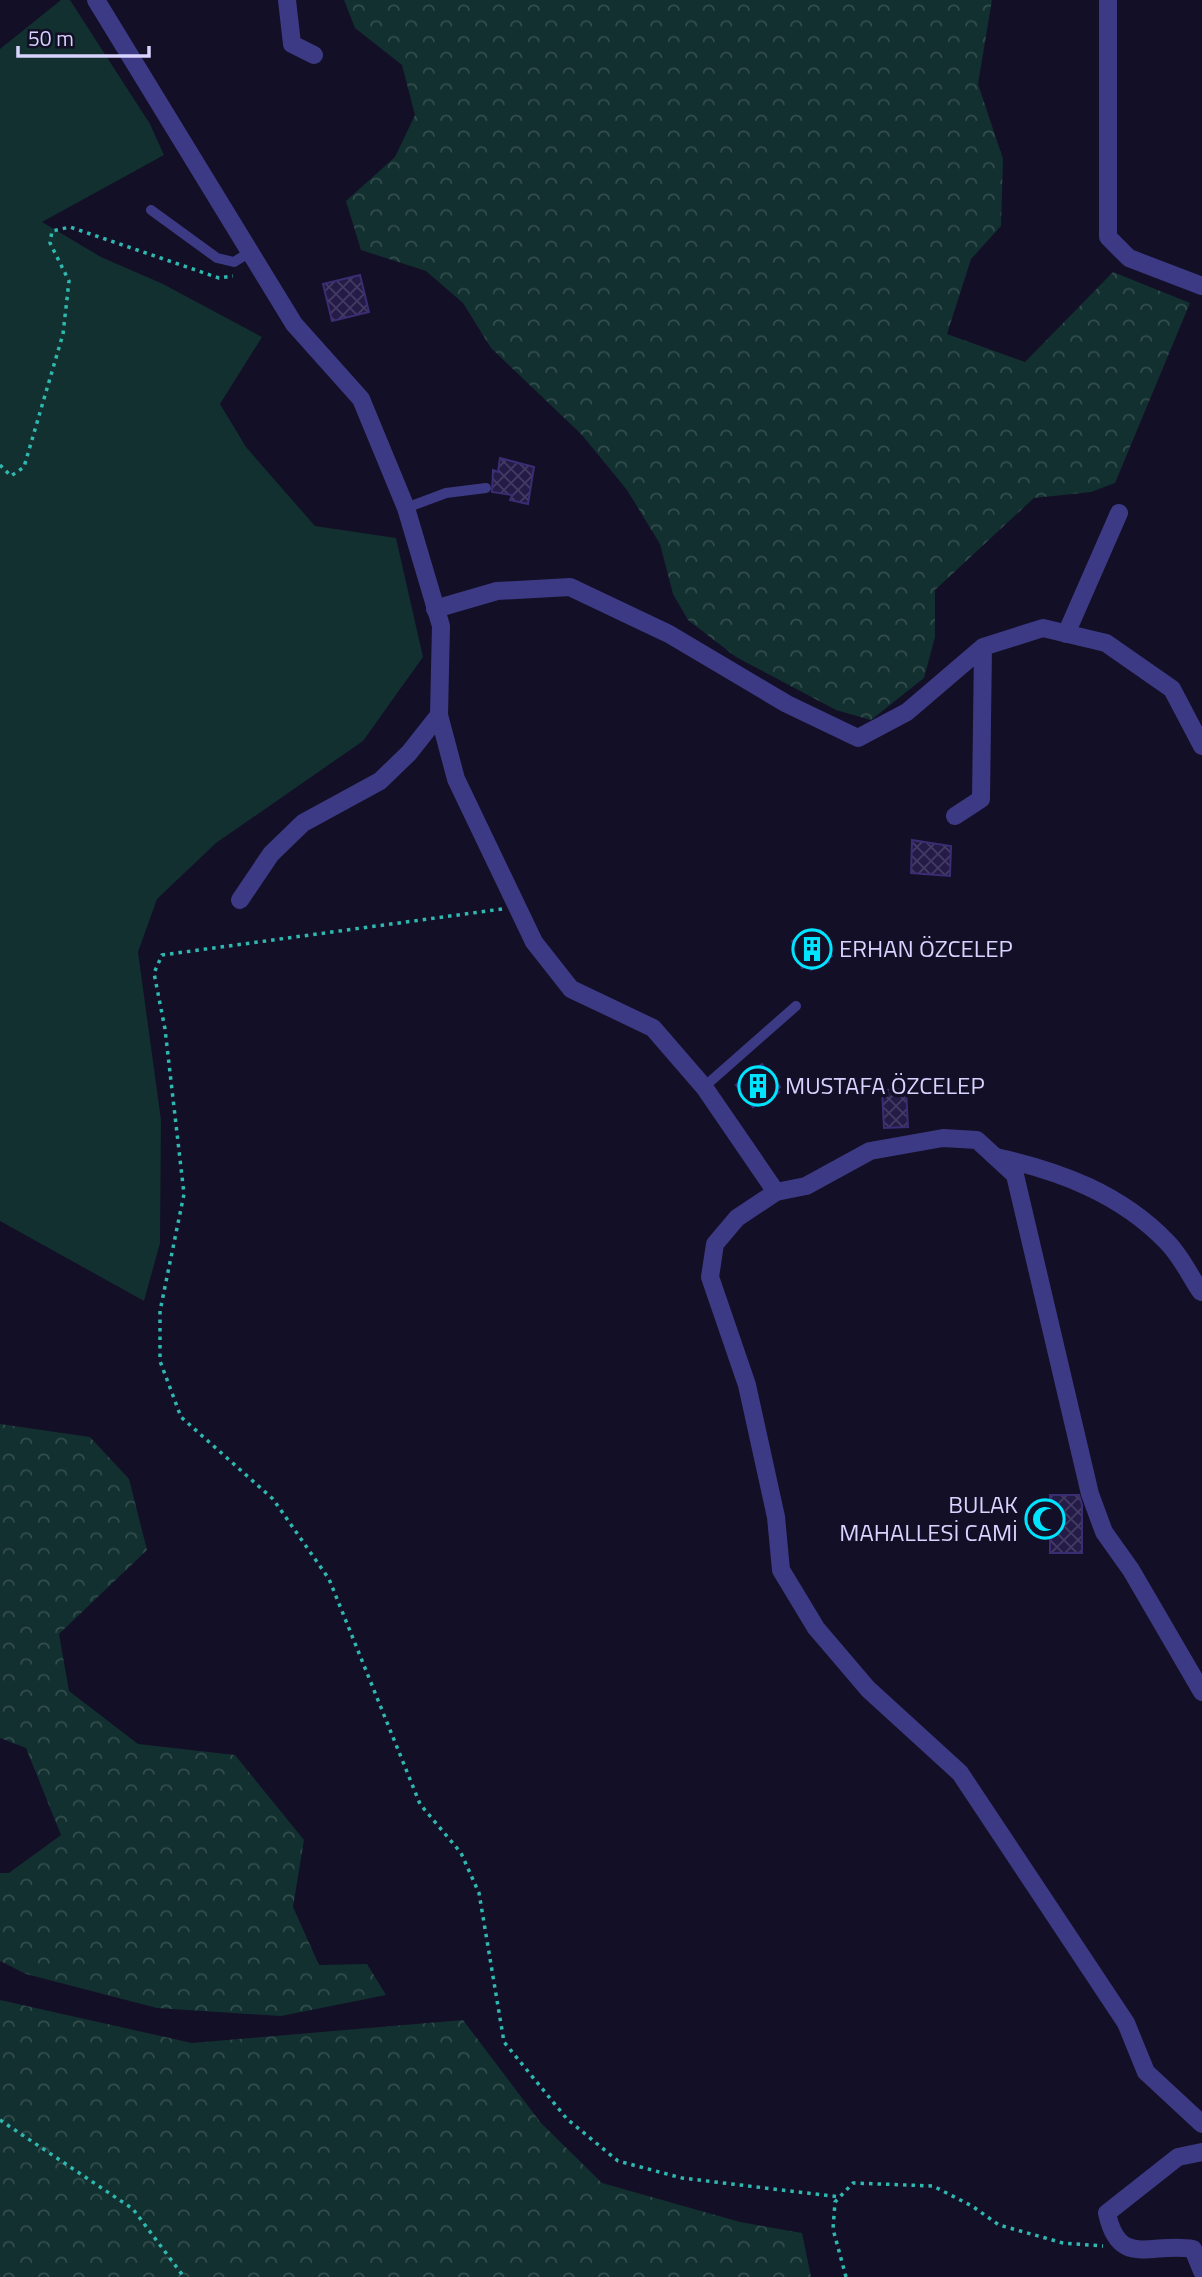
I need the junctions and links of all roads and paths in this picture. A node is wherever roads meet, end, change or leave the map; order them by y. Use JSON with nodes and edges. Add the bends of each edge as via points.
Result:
{"nodes":[{"id":1,"x":96,"y":0,"type":"edge"},
{"id":2,"x":287,"y":0,"type":"edge"},
{"id":3,"x":1108,"y":0,"type":"edge"},
{"id":4,"x":314,"y":55,"type":"dead end"},
{"id":5,"x":151,"y":210,"type":"dead end"},
{"id":6,"x":250,"y":252,"type":"junction"},
{"id":7,"x":263,"y":272,"type":"junction"},
{"id":8,"x":1202,"y":286,"type":"edge"},
{"id":9,"x":0,"y":465,"type":"edge"},
{"id":10,"x":486,"y":488,"type":"dead end"},
{"id":11,"x":406,"y":508,"type":"junction"},
{"id":12,"x":1119,"y":513,"type":"dead end"},
{"id":13,"x":435,"y":609,"type":"junction"},
{"id":14,"x":1066,"y":634,"type":"junction"},
{"id":15,"x":983,"y":648,"type":"junction"},
{"id":16,"x":439,"y":715,"type":"junction"},
{"id":17,"x":1202,"y":746,"type":"edge"},
{"id":18,"x":955,"y":816,"type":"dead end"},
{"id":19,"x":240,"y":900,"type":"dead end"},
{"id":20,"x":518,"y":907,"type":"junction"},
{"id":21,"x":796,"y":1006,"type":"dead end"},
{"id":22,"x":704,"y":1087,"type":"junction"},
{"id":23,"x":996,"y":1157,"type":"junction"},
{"id":24,"x":776,"y":1192,"type":"junction"},
{"id":25,"x":1201,"y":1292,"type":"edge"},
{"id":26,"x":1202,"y":1692,"type":"edge"},
{"id":27,"x":0,"y":2120,"type":"edge"},
{"id":28,"x":1202,"y":2124,"type":"edge"},
{"id":29,"x":1202,"y":2152,"type":"edge"},
{"id":30,"x":840,"y":2197,"type":"junction"},
{"id":31,"x":1126,"y":2248,"type":"junction"},
{"id":32,"x":1201,"y":2274,"type":"edge"},
{"id":33,"x":184,"y":2277,"type":"edge"},
{"id":34,"x":846,"y":2277,"type":"edge"}],
"edges":[{"from":1,"to":6,"type":"street"},
{"from":2,"to":4,"type":"street","via":[[292,44]]},
{"from":3,"to":8,"type":"street","via":[[1108,237],[1129,258]]},
{"from":5,"to":6,"type":"lane","via":[[217,258],[234,262]]},
{"from":6,"to":7,"type":"street"},
{"from":7,"to":9,"type":"path","via":[[219,278],[70,227],[52,231],[50,243],[69,281],[63,334],[24,467],[10,476]]},
{"from":7,"to":11,"type":"street","via":[[294,324],[361,399]]},
{"from":10,"to":11,"type":"lane","via":[[446,493]]},
{"from":11,"to":13,"type":"street"},
{"from":12,"to":14,"type":"street"},
{"from":13,"to":15,"type":"street","via":[[497,592],[570,587],[669,634],[787,704],[858,738],[907,712]]},
{"from":13,"to":16,"type":"street","via":[[441,626]]},
{"from":14,"to":15,"type":"street","via":[[1043,628]]},
{"from":14,"to":17,"type":"street","via":[[1106,643],[1172,689]]},
{"from":15,"to":18,"type":"street","via":[[981,799]]},
{"from":16,"to":19,"type":"street","via":[[410,753],[380,780],[303,823],[271,854]]},
{"from":16,"to":20,"type":"street","via":[[456,779]]},
{"from":20,"to":22,"type":"street","via":[[534,942],[571,989],[653,1028]]},
{"from":20,"to":30,"type":"path","via":[[162,955],[154,973],[165,1028],[184,1194],[160,1311],[160,1361],[181,1418],[273,1499],[328,1579],[420,1804],[461,1853],[479,1893],[504,2042],[566,2119],[618,2161],[682,2178]]},
{"from":21,"to":22,"type":"lane"},
{"from":22,"to":24,"type":"street"},
{"from":23,"to":24,"type":"street","via":[[977,1140],[943,1138],[870,1151],[806,1186]]},
{"from":23,"to":25,"type":"street","via":[[1042,1167],[1115,1198],[1168,1243]]},
{"from":23,"to":26,"type":"street","via":[[1015,1175],[1090,1494],[1104,1532]]},
{"from":24,"to":28,"type":"street","via":[[737,1218],[715,1244],[710,1277],[747,1384],[776,1517],[781,1570],[816,1628],[868,1689],[960,1773],[1126,2023],[1146,2072]]},
{"from":27,"to":33,"type":"path","via":[[134,2209]]},
{"from":29,"to":31,"type":"street","via":[[1178,2157],[1107,2213],[1111,2233]]},
{"from":30,"to":31,"type":"path","via":[[853,2183],[933,2186],[999,2225],[1063,2244]]},
{"from":30,"to":34,"type":"path","via":[[835,2202],[833,2229]]},
{"from":31,"to":32,"type":"street","via":[[1193,2249]]}]}
